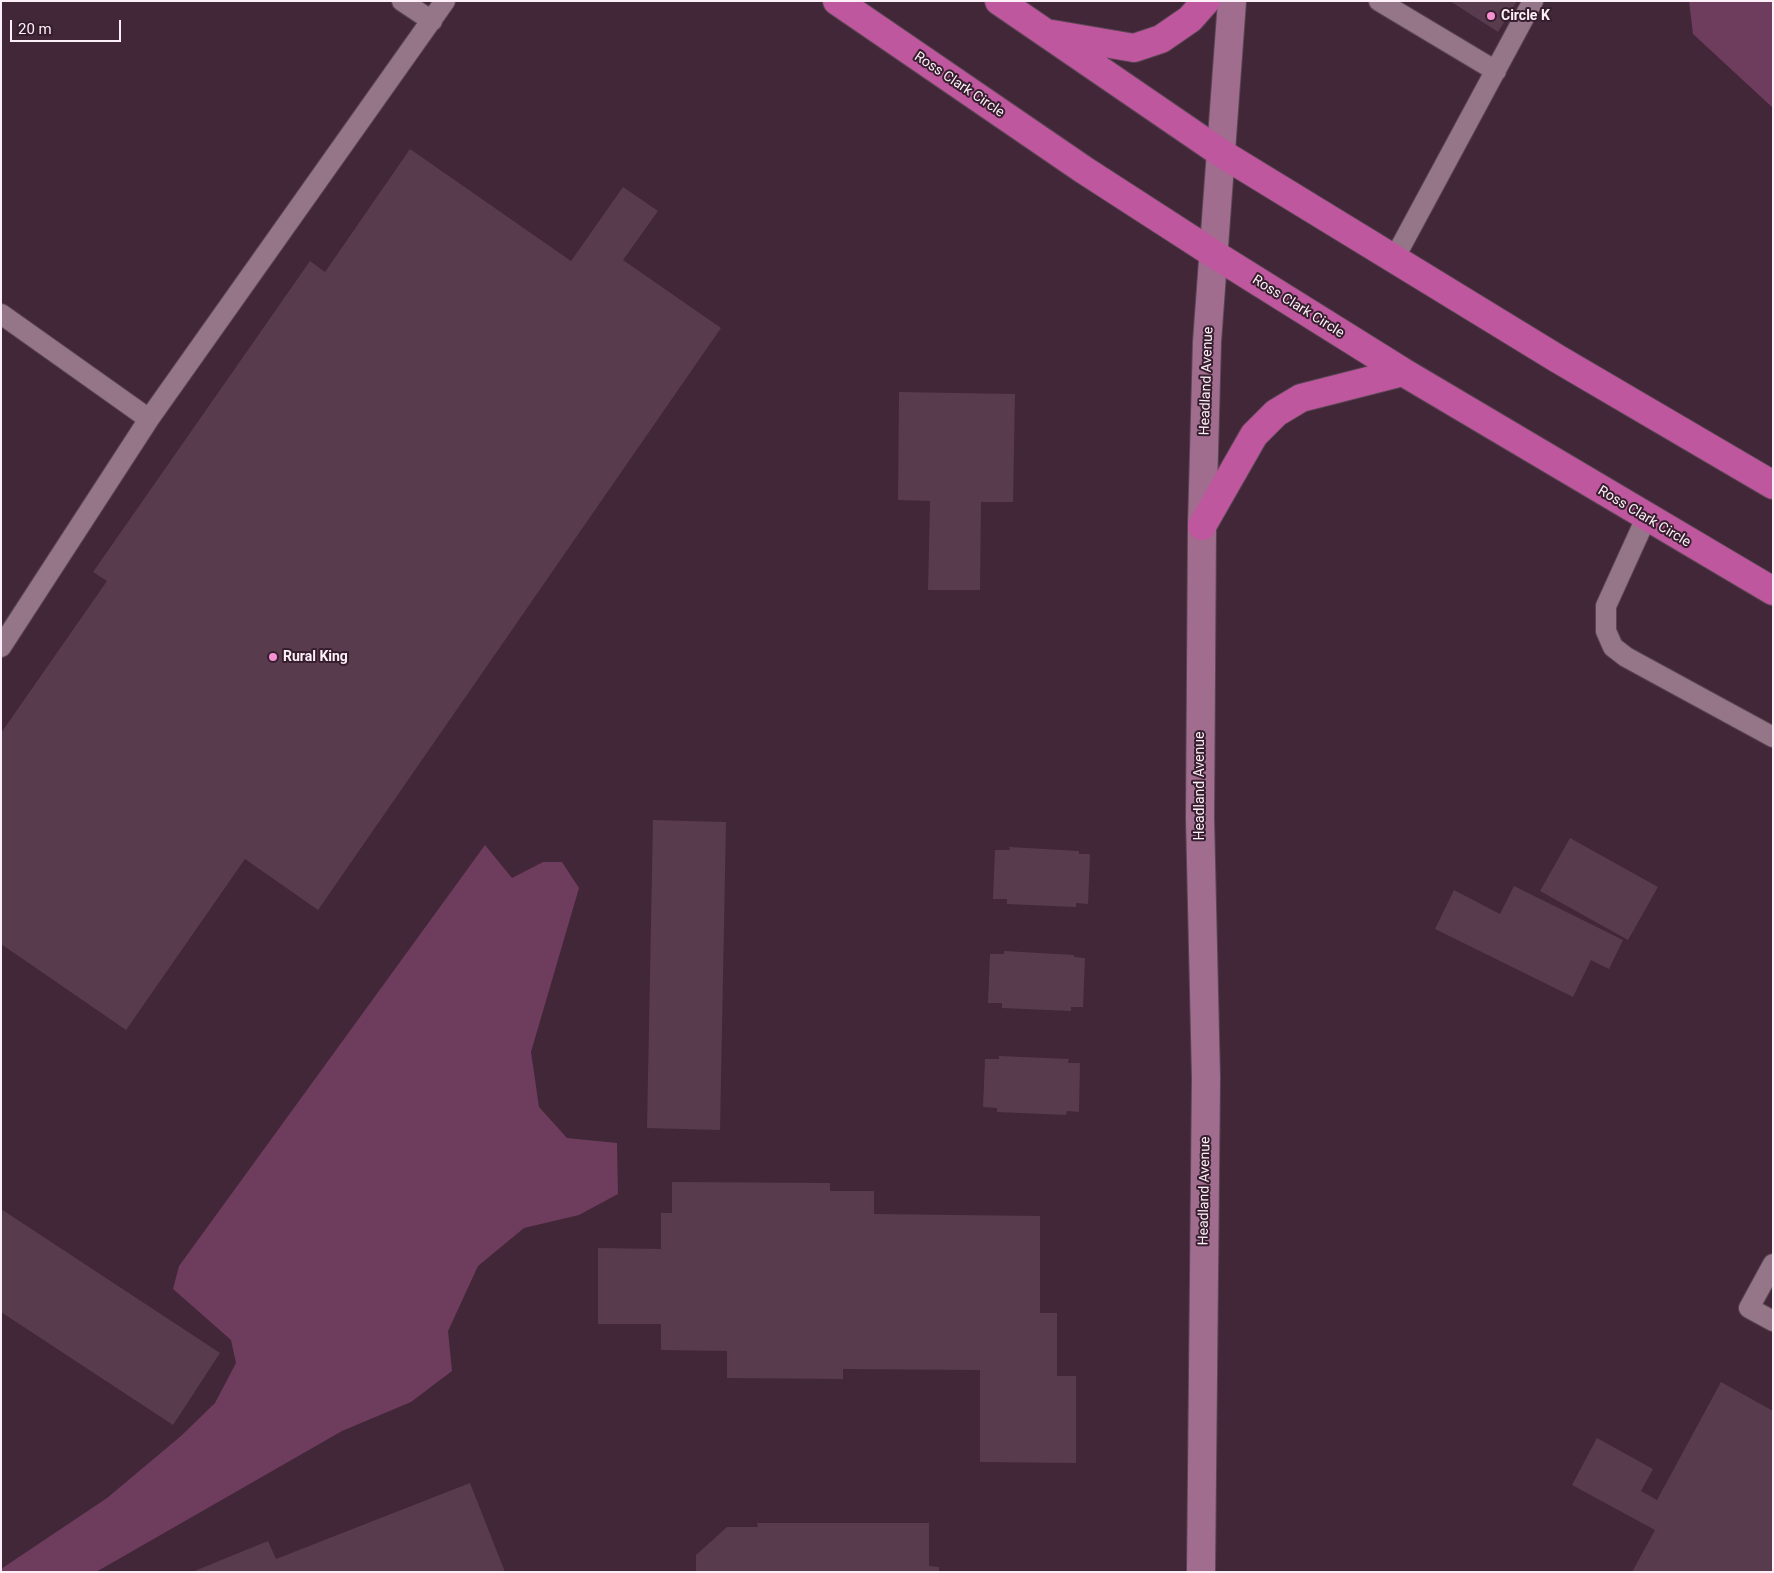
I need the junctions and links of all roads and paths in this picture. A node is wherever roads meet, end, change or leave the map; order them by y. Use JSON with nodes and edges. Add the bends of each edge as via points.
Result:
{"nodes":[{"id":1,"x":402,"y":1,"type":"edge"},
{"id":2,"x":445,"y":1,"type":"edge"},
{"id":3,"x":837,"y":1,"type":"edge"},
{"id":4,"x":999,"y":1,"type":"edge"},
{"id":5,"x":1206,"y":1,"type":"edge"},
{"id":6,"x":1232,"y":1,"type":"edge"},
{"id":7,"x":1379,"y":1,"type":"edge"},
{"id":8,"x":1534,"y":1,"type":"edge"},
{"id":9,"x":432,"y":21,"type":"junction"},
{"id":10,"x":1044,"y":33,"type":"junction"},
{"id":11,"x":1496,"y":71,"type":"junction"},
{"id":12,"x":1221,"y":153,"type":"junction"},
{"id":13,"x":1214,"y":254,"type":"junction"},
{"id":14,"x":1394,"y":259,"type":"junction"},
{"id":15,"x":1,"y":314,"type":"edge"},
{"id":16,"x":1404,"y":372,"type":"junction"},
{"id":17,"x":149,"y":419,"type":"junction"},
{"id":18,"x":1773,"y":485,"type":"edge"},
{"id":19,"x":1646,"y":518,"type":"junction"},
{"id":20,"x":1202,"y":526,"type":"junction"},
{"id":21,"x":1773,"y":591,"type":"edge"},
{"id":22,"x":1,"y":647,"type":"edge"},
{"id":23,"x":1773,"y":737,"type":"edge"},
{"id":24,"x":1773,"y":1264,"type":"edge"},
{"id":25,"x":1773,"y":1321,"type":"edge"},
{"id":26,"x":1201,"y":1572,"type":"edge"}],
"edges":[{"from":1,"to":9,"type":"lane"},
{"from":2,"to":9,"type":"lane"},
{"from":3,"to":13,"type":"highway","name":"Ross Clark Circle"},
{"from":4,"to":10,"type":"highway"},
{"from":5,"to":10,"type":"highway","via":[[1190,19],[1161,40],[1134,48]]},
{"from":6,"to":12,"type":"main road","name":"Headland Avenue"},
{"from":7,"to":11,"type":"lane"},
{"from":8,"to":11,"type":"lane"},
{"from":9,"to":17,"type":"lane"},
{"from":10,"to":12,"type":"highway"},
{"from":11,"to":14,"type":"lane"},
{"from":12,"to":13,"type":"main road","name":"Headland Avenue"},
{"from":12,"to":14,"type":"highway"},
{"from":13,"to":16,"type":"highway","name":"Ross Clark Circle"},
{"from":13,"to":20,"type":"main road","name":"Headland Avenue","via":[[1207,342]]},
{"from":14,"to":18,"type":"highway"},
{"from":15,"to":17,"type":"lane"},
{"from":16,"to":19,"type":"highway","name":"Ross Clark Circle"},
{"from":16,"to":20,"type":"highway","via":[[1300,398],[1276,413],[1254,435]]},
{"from":17,"to":22,"type":"lane"},
{"from":19,"to":21,"type":"highway","name":"Ross Clark Circle"},
{"from":19,"to":23,"type":"lane","via":[[1606,606],[1606,631],[1613,647],[1626,658]]},
{"from":20,"to":26,"type":"main road","name":"Headland Avenue","via":[[1200,818],[1206,1078]]},
{"from":24,"to":25,"type":"lane","via":[[1749,1308]]}]}
